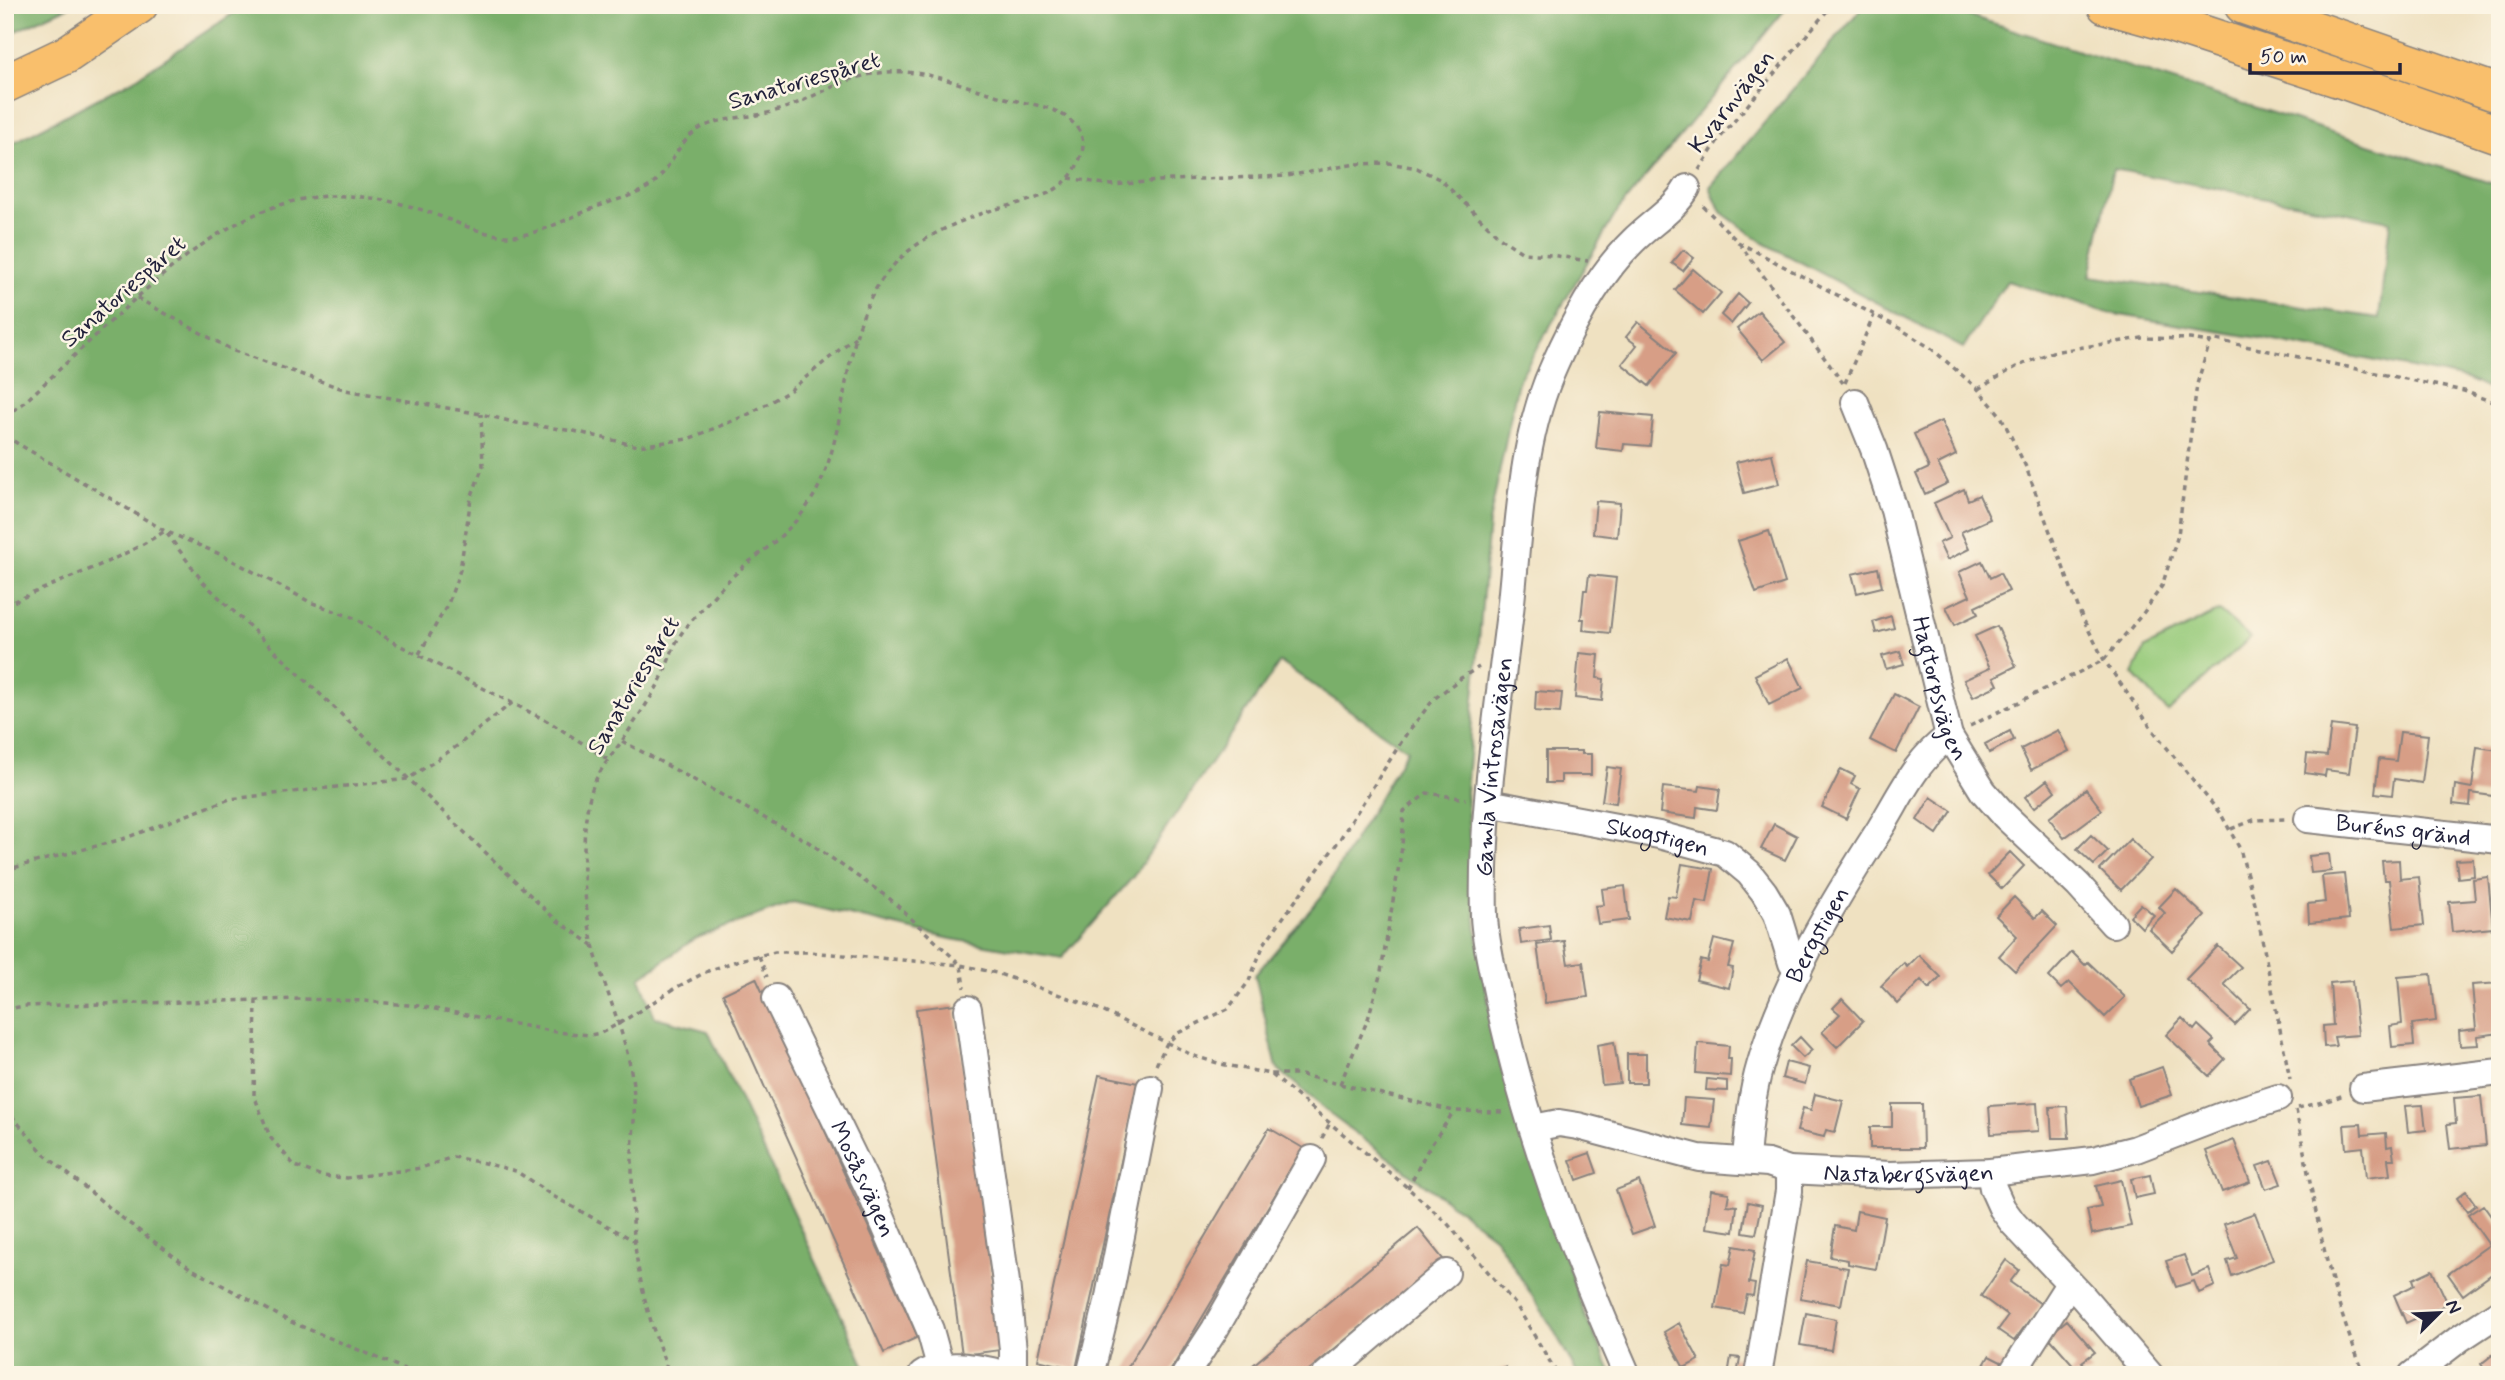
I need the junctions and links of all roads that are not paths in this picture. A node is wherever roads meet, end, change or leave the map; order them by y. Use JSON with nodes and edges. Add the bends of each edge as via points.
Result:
{"nodes":[{"id":1,"x":139,"y":5,"type":"edge"},
{"id":2,"x":2106,"y":5,"type":"edge"},
{"id":3,"x":2243,"y":5,"type":"edge"},
{"id":4,"x":5,"y":84,"type":"edge"},
{"id":5,"x":2500,"y":94,"type":"edge"},
{"id":6,"x":2500,"y":135,"type":"edge"},
{"id":7,"x":1687,"y":188,"type":"road end"},
{"id":8,"x":1850,"y":393,"type":"road end"},
{"id":9,"x":1949,"y":736,"type":"junction"},
{"id":10,"x":1488,"y":803,"type":"junction"},
{"id":11,"x":2308,"y":818,"type":"road end"},
{"id":12,"x":2500,"y":840,"type":"edge"},
{"id":13,"x":2113,"y":924,"type":"dead end"},
{"id":14,"x":1798,"y":972,"type":"junction"},
{"id":15,"x":776,"y":998,"type":"dead end"},
{"id":16,"x":968,"y":1009,"type":"dead end"},
{"id":17,"x":2500,"y":1072,"type":"edge"},
{"id":18,"x":2363,"y":1087,"type":"road end"},
{"id":19,"x":1150,"y":1088,"type":"dead end"},
{"id":20,"x":2290,"y":1098,"type":"road end"},
{"id":21,"x":1533,"y":1128,"type":"junction"},
{"id":22,"x":1312,"y":1159,"type":"dead end"},
{"id":23,"x":1746,"y":1161,"type":"junction"},
{"id":24,"x":1789,"y":1170,"type":"junction"},
{"id":25,"x":1990,"y":1172,"type":"junction"},
{"id":26,"x":1446,"y":1273,"type":"dead end"},
{"id":27,"x":2069,"y":1284,"type":"junction"},
{"id":28,"x":2500,"y":1311,"type":"edge"},
{"id":29,"x":931,"y":1371,"type":"edge"},
{"id":30,"x":1012,"y":1375,"type":"edge"},
{"id":31,"x":1090,"y":1375,"type":"edge"},
{"id":32,"x":1185,"y":1375,"type":"edge"},
{"id":33,"x":1326,"y":1375,"type":"edge"},
{"id":34,"x":1627,"y":1375,"type":"edge"},
{"id":35,"x":1758,"y":1375,"type":"edge"},
{"id":36,"x":2011,"y":1375,"type":"edge"},
{"id":37,"x":2150,"y":1375,"type":"edge"},
{"id":38,"x":2412,"y":1375,"type":"edge"}],
"edges":[{"from":1,"to":4,"type":"highway","via":[[66,55]]},
{"from":2,"to":6,"type":"highway"},
{"from":3,"to":5,"type":"highway"},
{"from":7,"to":10,"type":"street","name":"Gamla Vintrosavägen","via":[[1679,202],[1610,265],[1555,364],[1540,403],[1523,488]]},
{"from":8,"to":9,"type":"street","name":"Hagtorpsvägen","via":[[1894,510]]},
{"from":9,"to":13,"type":"street","name":"Hagtorpsvägen","via":[[1983,791]]},
{"from":9,"to":14,"type":"street","name":"Bergstigen","via":[[1918,763]]},
{"from":10,"to":14,"type":"street","name":"Skogstigen","via":[[1659,835],[1725,853],[1765,892]]},
{"from":10,"to":21,"type":"street","name":"Gamla Vintrosavägen","via":[[1484,919],[1505,1029]]},
{"from":11,"to":12,"type":"street","name":"Buréns gränd"},
{"from":14,"to":23,"type":"street","name":"Bergstigen","via":[[1759,1068]]},
{"from":15,"to":29,"type":"street","name":"Mosåsvägen","via":[[870,1191],[930,1330]]},
{"from":16,"to":30,"type":"street","name":"Mosåsvägen","via":[[1006,1282]]},
{"from":17,"to":18,"type":"street"},
{"from":19,"to":31,"type":"street"},
{"from":20,"to":25,"type":"street","name":"Nastabergsvägen","via":[[2093,1160]]},
{"from":21,"to":23,"type":"street","name":"Nastabergsvägen","via":[[1559,1123],[1699,1158]]},
{"from":21,"to":34,"type":"street","name":"Gamla Vintrosavägen"},
{"from":22,"to":32,"type":"street"},
{"from":23,"to":24,"type":"street","name":"Nastabergsvägen"},
{"from":24,"to":25,"type":"street","name":"Nastabergsvägen","via":[[1890,1175]]},
{"from":24,"to":35,"type":"street"},
{"from":25,"to":27,"type":"street","via":[[2002,1208]]},
{"from":26,"to":33,"type":"street"},
{"from":27,"to":36,"type":"street"},
{"from":27,"to":37,"type":"street"},
{"from":28,"to":38,"type":"street"},
{"from":29,"to":30,"type":"street","name":"Mosåsvägen","via":[[976,1369]]}]}
